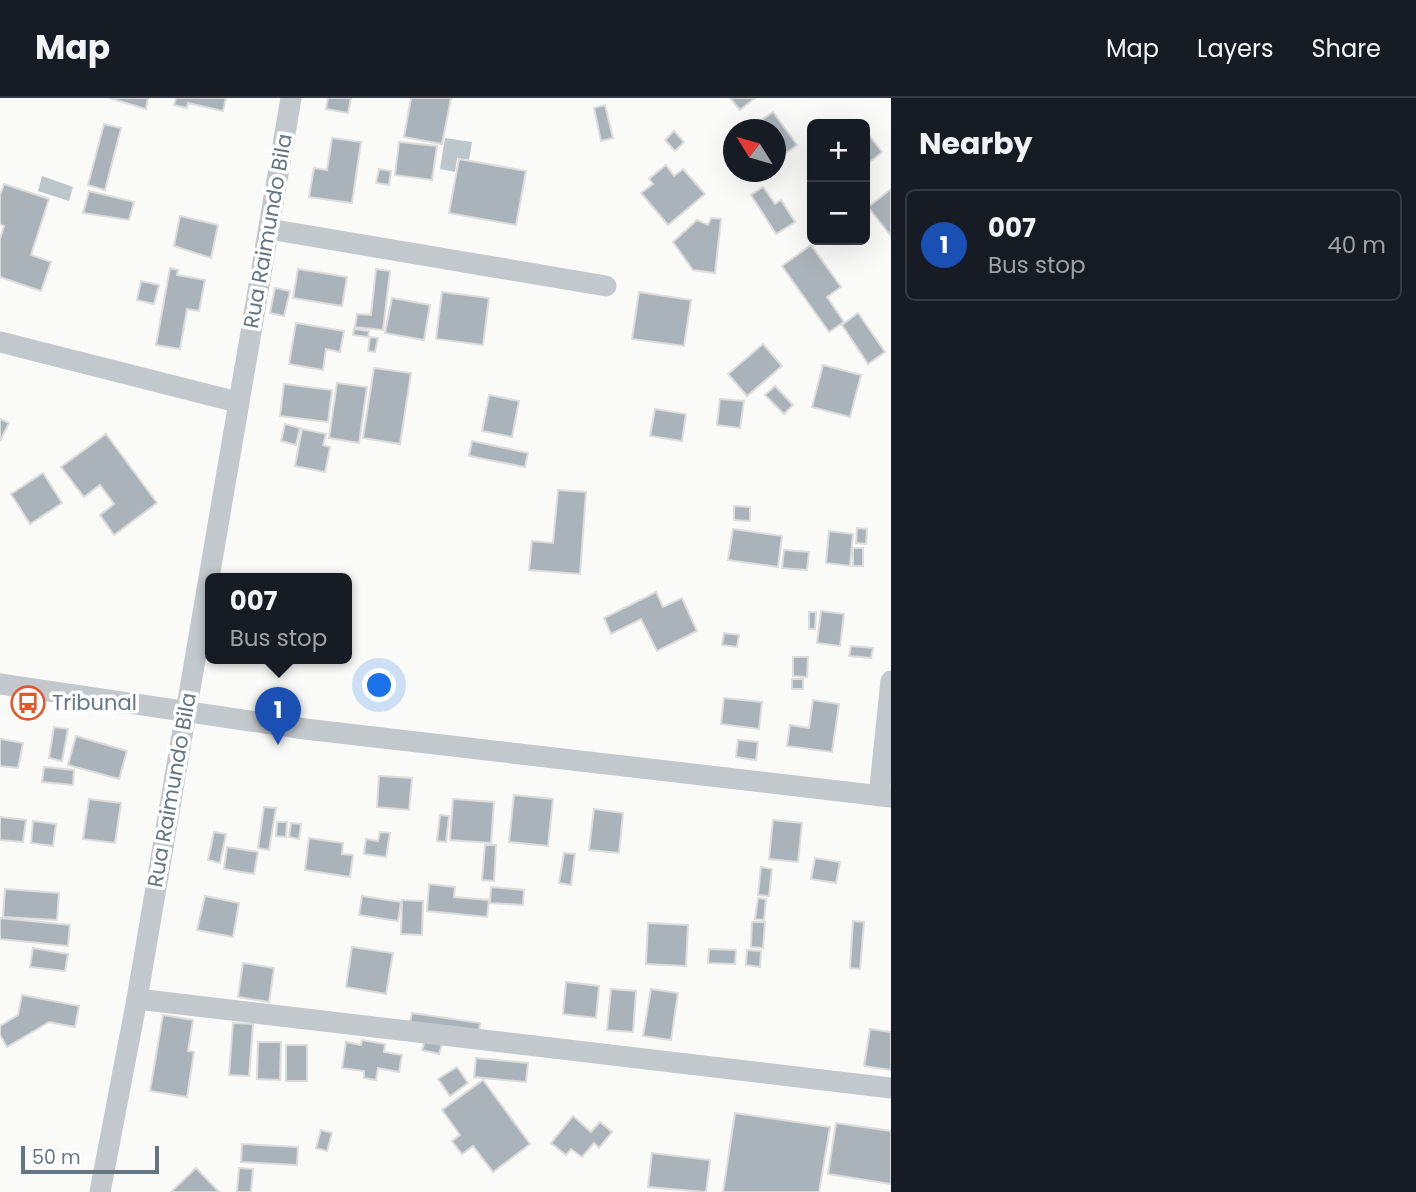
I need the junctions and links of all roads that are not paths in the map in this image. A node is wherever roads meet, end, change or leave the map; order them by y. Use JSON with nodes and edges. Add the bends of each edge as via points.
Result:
{"nodes":[{"id":1,"x":290,"y":98,"type":"edge"},
{"id":2,"x":269,"y":229,"type":"junction"},
{"id":3,"x":606,"y":286,"type":"dead end"},
{"id":4,"x":0,"y":342,"type":"edge"},
{"id":5,"x":237,"y":402,"type":"junction"},
{"id":6,"x":209,"y":573,"type":"edge"},
{"id":7,"x":205,"y":596,"type":"edge"},
{"id":8,"x":891,"y":681,"type":"edge"},
{"id":9,"x":0,"y":684,"type":"edge"},
{"id":10,"x":186,"y":711,"type":"junction"},
{"id":11,"x":885,"y":797,"type":"edge"},
{"id":12,"x":137,"y":999,"type":"junction"},
{"id":13,"x":891,"y":1088,"type":"edge"},
{"id":14,"x":100,"y":1192,"type":"edge"}],
"edges":[{"from":1,"to":2,"type":"street","name":"Rua Raimundo Bila"},
{"from":2,"to":3,"type":"street"},
{"from":2,"to":5,"type":"street","name":"Rua Raimundo Bila"},
{"from":4,"to":5,"type":"street"},
{"from":5,"to":6,"type":"street","name":"Rua Raimundo Bila"},
{"from":7,"to":10,"type":"street","name":"Rua Raimundo Bila"},
{"from":8,"to":11,"type":"street"},
{"from":9,"to":10,"type":"street"},
{"from":10,"to":11,"type":"street"},
{"from":10,"to":12,"type":"street","name":"Rua Raimundo Bila"},
{"from":12,"to":13,"type":"street"},
{"from":12,"to":14,"type":"street","name":"Rua Raimundo Bila"}]}
